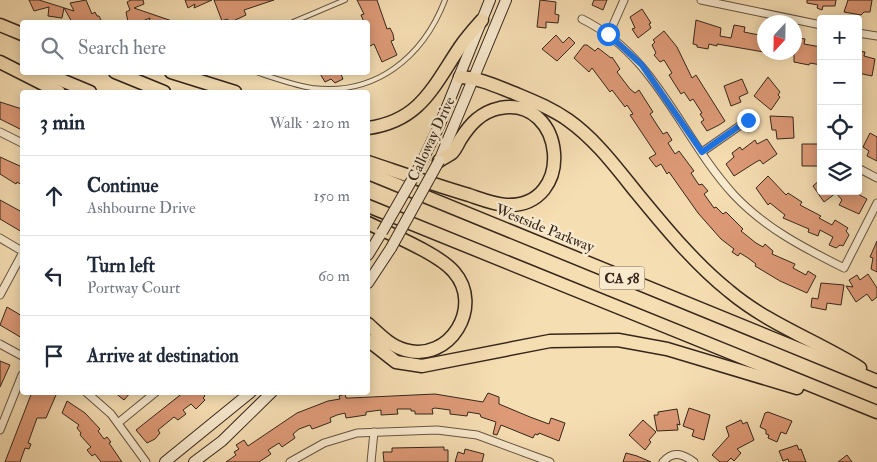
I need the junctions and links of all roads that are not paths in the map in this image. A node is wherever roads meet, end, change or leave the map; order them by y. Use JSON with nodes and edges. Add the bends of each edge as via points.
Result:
{"nodes":[{"id":1,"x":345,"y":0,"type":"edge"},
{"id":2,"x":445,"y":0,"type":"edge"},
{"id":3,"x":490,"y":0,"type":"edge"},
{"id":4,"x":506,"y":0,"type":"edge"},
{"id":5,"x":624,"y":0,"type":"edge"},
{"id":6,"x":701,"y":0,"type":"edge"},
{"id":7,"x":582,"y":19,"type":"dead end"},
{"id":8,"x":0,"y":20,"type":"edge"},
{"id":9,"x":298,"y":20,"type":"edge"},
{"id":10,"x":482,"y":20,"type":"junction"},
{"id":11,"x":817,"y":24,"type":"edge"},
{"id":12,"x":0,"y":25,"type":"edge"},
{"id":13,"x":20,"y":25,"type":"edge"},
{"id":14,"x":20,"y":33,"type":"edge"},
{"id":15,"x":608,"y":34,"type":"junction"},
{"id":16,"x":862,"y":34,"type":"edge"},
{"id":17,"x":877,"y":36,"type":"edge"},
{"id":18,"x":0,"y":54,"type":"edge"},
{"id":19,"x":0,"y":62,"type":"edge"},
{"id":20,"x":20,"y":63,"type":"edge"},
{"id":21,"x":20,"y":72,"type":"edge"},
{"id":22,"x":26,"y":75,"type":"edge"},
{"id":23,"x":49,"y":75,"type":"edge"},
{"id":24,"x":122,"y":75,"type":"edge"},
{"id":25,"x":181,"y":75,"type":"edge"},
{"id":26,"x":266,"y":75,"type":"edge"},
{"id":27,"x":460,"y":77,"type":"junction"},
{"id":28,"x":475,"y":78,"type":"junction"},
{"id":29,"x":55,"y":90,"type":"edge"},
{"id":30,"x":85,"y":90,"type":"edge"},
{"id":31,"x":158,"y":90,"type":"edge"},
{"id":32,"x":229,"y":90,"type":"edge"},
{"id":33,"x":748,"y":120,"type":"dead end"},
{"id":34,"x":370,"y":128,"type":"edge"},
{"id":35,"x":0,"y":132,"type":"edge"},
{"id":36,"x":20,"y":142,"type":"edge"},
{"id":37,"x":702,"y":152,"type":"junction"},
{"id":38,"x":439,"y":161,"type":"junction"},
{"id":39,"x":370,"y":163,"type":"edge"},
{"id":40,"x":862,"y":170,"type":"edge"},
{"id":41,"x":370,"y":174,"type":"edge"},
{"id":42,"x":877,"y":178,"type":"edge"},
{"id":43,"x":877,"y":203,"type":"edge"},
{"id":44,"x":370,"y":207,"type":"edge"},
{"id":45,"x":370,"y":224,"type":"edge"},
{"id":46,"x":0,"y":238,"type":"edge"},
{"id":47,"x":20,"y":252,"type":"edge"},
{"id":48,"x":370,"y":252,"type":"edge"},
{"id":49,"x":20,"y":257,"type":"edge"},
{"id":50,"x":370,"y":280,"type":"edge"},
{"id":51,"x":0,"y":295,"type":"edge"},
{"id":52,"x":370,"y":326,"type":"edge"},
{"id":53,"x":370,"y":342,"type":"edge"},
{"id":54,"x":0,"y":344,"type":"edge"},
{"id":55,"x":20,"y":355,"type":"edge"},
{"id":56,"x":877,"y":379,"type":"edge"},
{"id":57,"x":20,"y":380,"type":"edge"},
{"id":58,"x":89,"y":395,"type":"edge"},
{"id":59,"x":152,"y":395,"type":"edge"},
{"id":60,"x":247,"y":395,"type":"edge"},
{"id":61,"x":269,"y":395,"type":"edge"},
{"id":62,"x":873,"y":411,"type":"edge"},
{"id":63,"x":118,"y":423,"type":"junction"},
{"id":64,"x":0,"y":430,"type":"edge"},
{"id":65,"x":374,"y":432,"type":"junction"},
{"id":66,"x":146,"y":462,"type":"edge"},
{"id":67,"x":165,"y":462,"type":"edge"},
{"id":68,"x":194,"y":462,"type":"edge"},
{"id":69,"x":290,"y":462,"type":"edge"},
{"id":70,"x":371,"y":462,"type":"edge"},
{"id":71,"x":550,"y":462,"type":"edge"},
{"id":72,"x":663,"y":462,"type":"edge"},
{"id":73,"x":694,"y":462,"type":"edge"}],
"edges":[{"from":1,"to":9,"type":"lane"},
{"from":2,"to":26,"type":"lane","via":[[437,20],[413,54],[392,70],[369,81],[340,88],[312,88]]},
{"from":3,"to":10,"type":"main road","name":"Calloway Drive"},
{"from":4,"to":28,"type":"main road","name":"Calloway Drive"},
{"from":5,"to":15,"type":"street"},
{"from":6,"to":11,"type":"street"},
{"from":7,"to":15,"type":"street"},
{"from":8,"to":13,"type":"highway"},
{"from":10,"to":27,"type":"main road","name":"Calloway Drive"},
{"from":10,"to":34,"type":"highway","via":[[423,102],[396,121]]},
{"from":12,"to":14,"type":"highway"},
{"from":15,"to":37,"type":"street","via":[[642,65]]},
{"from":16,"to":17,"type":"street"},
{"from":18,"to":20,"type":"highway"},
{"from":19,"to":21,"type":"highway"},
{"from":22,"to":29,"type":"highway"},
{"from":23,"to":30,"type":"highway"},
{"from":24,"to":31,"type":"highway"},
{"from":25,"to":32,"type":"highway"},
{"from":27,"to":28,"type":"highway"},
{"from":27,"to":48,"type":"main road","name":"Calloway Drive","bridge":true,"via":[[421,164]]},
{"from":28,"to":38,"type":"main road","name":"Calloway Drive"},
{"from":28,"to":56,"type":"highway","via":[[541,104],[568,120],[608,158],[671,233],[728,291],[769,319]]},
{"from":33,"to":37,"type":"street"},
{"from":35,"to":36,"type":"street"},
{"from":37,"to":43,"type":"street","via":[[734,194],[759,218],[795,243],[844,268]]},
{"from":38,"to":39,"type":"highway","via":[[453,152],[479,117],[502,108],[534,116],[545,127],[555,151],[552,175],[543,188],[531,199],[507,205]]},
{"from":38,"to":50,"type":"main road","name":"Calloway Drive","bridge":true},
{"from":40,"to":42,"type":"street"},
{"from":41,"to":56,"type":"highway","name":"Westside Parkway","number":"CA 58"},
{"from":44,"to":62,"type":"highway","number":"CA 58"},
{"from":45,"to":52,"type":"highway","via":[[450,266],[460,280],[466,299],[464,318],[459,328],[447,342],[430,350],[412,352],[395,346]]},
{"from":46,"to":47,"type":"street"},
{"from":49,"to":51,"type":"street"},
{"from":53,"to":62,"type":"highway","via":[[396,362],[422,366],[550,341],[626,341],[666,349]]},
{"from":54,"to":55,"type":"street"},
{"from":57,"to":64,"type":"street"},
{"from":58,"to":63,"type":"street"},
{"from":59,"to":63,"type":"street"},
{"from":60,"to":67,"type":"main road"},
{"from":61,"to":68,"type":"main road"},
{"from":63,"to":66,"type":"street"},
{"from":65,"to":69,"type":"street","via":[[324,442]]},
{"from":65,"to":70,"type":"street"},
{"from":65,"to":71,"type":"street","via":[[438,430],[464,433],[497,441]]},
{"from":72,"to":73,"type":"street","via":[[680,454]]}]}
